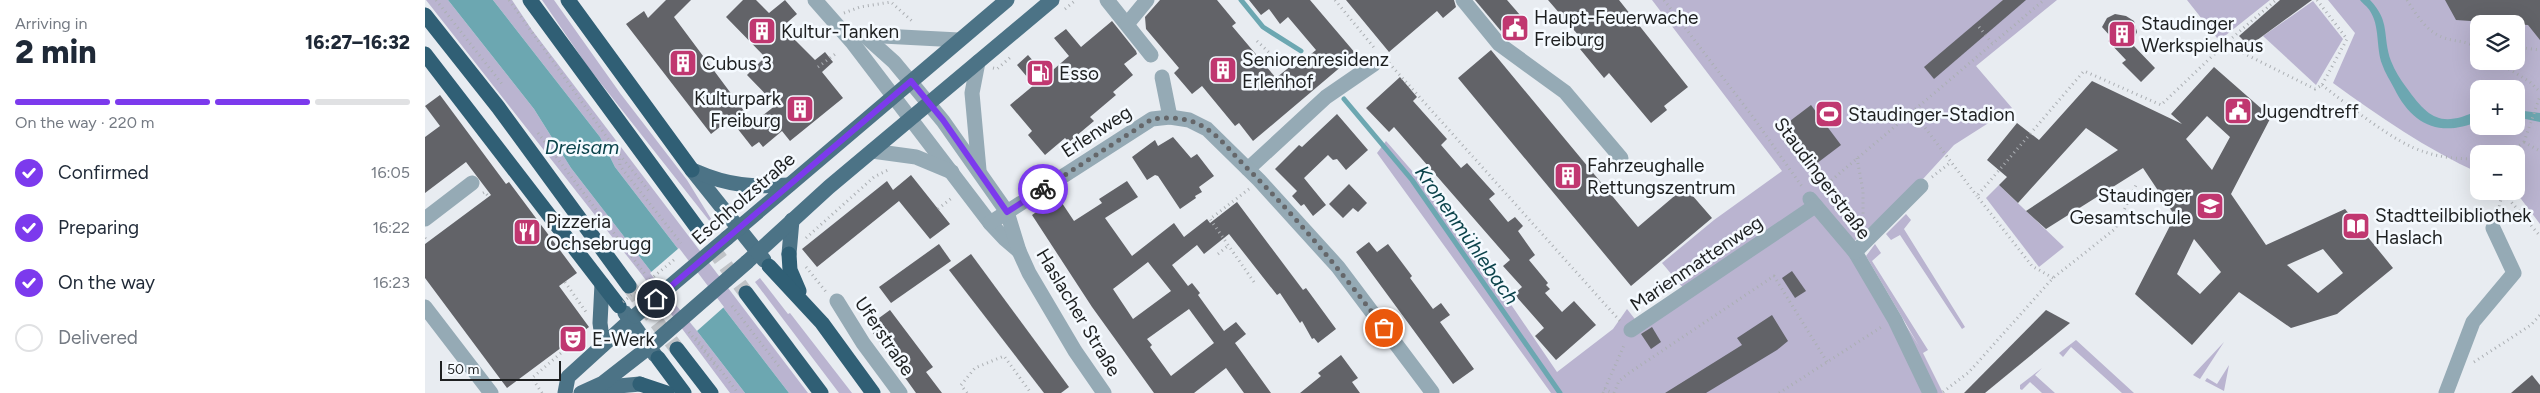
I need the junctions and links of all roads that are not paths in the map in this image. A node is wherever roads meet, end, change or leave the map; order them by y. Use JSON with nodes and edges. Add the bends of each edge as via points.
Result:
{"nodes":[{"id":1,"x":529,"y":0,"type":"edge"},
{"id":2,"x":568,"y":0,"type":"edge"},
{"id":3,"x":815,"y":0,"type":"edge"},
{"id":4,"x":1007,"y":0,"type":"edge"},
{"id":5,"x":1052,"y":0,"type":"edge"},
{"id":6,"x":1107,"y":0,"type":"edge"},
{"id":7,"x":1147,"y":0,"type":"edge"},
{"id":8,"x":1463,"y":0,"type":"edge"},
{"id":9,"x":425,"y":15,"type":"edge"},
{"id":10,"x":1128,"y":23,"type":"junction"},
{"id":11,"x":844,"y":33,"type":"junction"},
{"id":12,"x":865,"y":36,"type":"junction"},
{"id":13,"x":959,"y":40,"type":"junction"},
{"id":14,"x":425,"y":54,"type":"edge"},
{"id":15,"x":1151,"y":54,"type":"dead end"},
{"id":16,"x":1381,"y":60,"type":"road end"},
{"id":17,"x":978,"y":62,"type":"junction"},
{"id":18,"x":1162,"y":77,"type":"dead end"},
{"id":19,"x":911,"y":81,"type":"junction"},
{"id":20,"x":945,"y":90,"type":"junction"},
{"id":21,"x":972,"y":93,"type":"junction"},
{"id":22,"x":894,"y":96,"type":"junction"},
{"id":23,"x":929,"y":104,"type":"junction"},
{"id":24,"x":1170,"y":117,"type":"junction"},
{"id":25,"x":911,"y":118,"type":"junction"},
{"id":26,"x":872,"y":151,"type":"junction"},
{"id":27,"x":1621,"y":158,"type":"dead end"},
{"id":28,"x":692,"y":170,"type":"junction"},
{"id":29,"x":979,"y":171,"type":"junction"},
{"id":30,"x":952,"y":172,"type":"junction"},
{"id":31,"x":1254,"y":175,"type":"junction"},
{"id":32,"x":471,"y":183,"type":"dead end"},
{"id":33,"x":789,"y":185,"type":"junction"},
{"id":34,"x":1921,"y":186,"type":"road end"},
{"id":35,"x":1812,"y":202,"type":"joint"},
{"id":36,"x":1007,"y":212,"type":"junction"},
{"id":37,"x":425,"y":218,"type":"edge"},
{"id":38,"x":792,"y":220,"type":"junction"},
{"id":39,"x":991,"y":223,"type":"junction"},
{"id":40,"x":739,"y":228,"type":"junction"},
{"id":41,"x":2493,"y":228,"type":"road end"},
{"id":42,"x":697,"y":230,"type":"tunnel mouth"},
{"id":43,"x":1019,"y":251,"type":"junction"},
{"id":44,"x":759,"y":252,"type":"junction"},
{"id":45,"x":1855,"y":252,"type":"junction"},
{"id":46,"x":795,"y":257,"type":"joint"},
{"id":47,"x":769,"y":266,"type":"joint"},
{"id":48,"x":602,"y":284,"type":"junction"},
{"id":49,"x":629,"y":286,"type":"tunnel mouth"},
{"id":50,"x":746,"y":293,"type":"tunnel mouth"},
{"id":51,"x":803,"y":300,"type":"junction"},
{"id":52,"x":837,"y":301,"type":"road end"},
{"id":53,"x":621,"y":304,"type":"joint"},
{"id":54,"x":425,"y":307,"type":"edge"},
{"id":55,"x":632,"y":318,"type":"junction"},
{"id":56,"x":1631,"y":330,"type":"road end"},
{"id":57,"x":603,"y":345,"type":"junction"},
{"id":58,"x":677,"y":349,"type":"tunnel mouth"},
{"id":59,"x":654,"y":350,"type":"junction"},
{"id":60,"x":640,"y":384,"type":"joint"},
{"id":61,"x":587,"y":391,"type":"edge"},
{"id":62,"x":491,"y":393,"type":"edge"},
{"id":63,"x":565,"y":393,"type":"edge"},
{"id":64,"x":667,"y":393,"type":"edge"},
{"id":65,"x":683,"y":393,"type":"edge"},
{"id":66,"x":711,"y":393,"type":"edge"},
{"id":67,"x":821,"y":393,"type":"edge"},
{"id":68,"x":873,"y":393,"type":"edge"},
{"id":69,"x":900,"y":393,"type":"edge"},
{"id":70,"x":1104,"y":393,"type":"edge"},
{"id":71,"x":1432,"y":393,"type":"edge"},
{"id":72,"x":1929,"y":393,"type":"edge"},
{"id":73,"x":2446,"y":393,"type":"edge"}],
"edges":[{"from":1,"to":42,"type":"highway"},
{"from":2,"to":28,"type":"highway"},
{"from":3,"to":11,"type":"street","name":"Haslacher Straße"},
{"from":4,"to":13,"type":"main road","name":"Eschholzstraße"},
{"from":5,"to":17,"type":"main road"},
{"from":6,"to":10,"type":"street"},
{"from":7,"to":10,"type":"street"},
{"from":8,"to":27,"type":"street","via":[[1499,44],[1565,92]]},
{"from":9,"to":49,"type":"highway","via":[[498,107]]},
{"from":10,"to":15,"type":"street"},
{"from":11,"to":12,"type":"street"},
{"from":11,"to":22,"type":"street","name":"Haslacher Straße"},
{"from":12,"to":13,"type":"street","via":[[913,34]]},
{"from":12,"to":19,"type":"street","name":"Haslacher Straße"},
{"from":13,"to":19,"type":"main road","name":"Eschholzstraße"},
{"from":14,"to":48,"type":"highway"},
{"from":16,"to":31,"type":"street","via":[[1326,96]]},
{"from":17,"to":20,"type":"main road"},
{"from":17,"to":21,"type":"street"},
{"from":18,"to":24,"type":"street"},
{"from":19,"to":22,"type":"main road","name":"Eschholzstraße"},
{"from":19,"to":23,"type":"street","name":"Haslacher Straße"},
{"from":20,"to":21,"type":"street"},
{"from":20,"to":23,"type":"main road"},
{"from":21,"to":29,"type":"street"},
{"from":22,"to":25,"type":"street","name":"Haslacher Straße"},
{"from":22,"to":33,"type":"main road","name":"Eschholzstraße"},
{"from":23,"to":25,"type":"main road"},
{"from":23,"to":29,"type":"street","name":"Haslacher Straße"},
{"from":24,"to":31,"type":"street","name":"Erlenweg","via":[[1189,120],[1207,129]]},
{"from":24,"to":36,"type":"street","name":"Erlenweg","via":[[1152,119]]},
{"from":25,"to":26,"type":"main road"},
{"from":25,"to":30,"type":"street","name":"Haslacher Straße"},
{"from":26,"to":30,"type":"street","via":[[916,157]]},
{"from":26,"to":38,"type":"main road"},
{"from":28,"to":33,"type":"main road","via":[[718,181],[742,186]]},
{"from":28,"to":40,"type":"main road"},
{"from":29,"to":36,"type":"street","name":"Haslacher Straße"},
{"from":30,"to":39,"type":"street","name":"Haslacher Straße"},
{"from":31,"to":71,"type":"street","name":"Erlenweg","via":[[1338,267]]},
{"from":32,"to":37,"type":"street"},
{"from":33,"to":40,"type":"main road","name":"Eschholzstraße"},
{"from":34,"to":45,"type":"street"},
{"from":35,"to":45,"type":"street","name":"Staudingerstraße"},
{"from":35,"to":56,"type":"street","name":"Marienmattenweg"},
{"from":36,"to":39,"type":"street","name":"Erlenweg"},
{"from":36,"to":43,"type":"street","name":"Haslacher Straße"},
{"from":38,"to":44,"type":"main road"},
{"from":38,"to":46,"type":"main road"},
{"from":39,"to":43,"type":"street","name":"Haslacher Straße"},
{"from":40,"to":44,"type":"main road"},
{"from":40,"to":55,"type":"main road","name":"Eschholzstraße","bridge":true},
{"from":41,"to":73,"type":"street","via":[[2514,273],[2473,322]]},
{"from":43,"to":70,"type":"street","name":"Haslacher Straße","via":[[1057,322]]},
{"from":44,"to":47,"type":"main road"},
{"from":44,"to":59,"type":"main road","bridge":true},
{"from":45,"to":72,"type":"street","name":"Staudingerstraße","via":[[1895,320]]},
{"from":46,"to":51,"type":"highway","via":[[790,270]]},
{"from":47,"to":51,"type":"highway"},
{"from":48,"to":53,"type":"highway"},
{"from":48,"to":57,"type":"main road","via":[[600,323]]},
{"from":50,"to":67,"type":"highway"},
{"from":51,"to":68,"type":"highway"},
{"from":52,"to":69,"type":"street","name":"Uferstraße"},
{"from":53,"to":55,"type":"main road"},
{"from":54,"to":62,"type":"street"},
{"from":55,"to":57,"type":"main road","name":"Eschholzstraße"},
{"from":55,"to":59,"type":"main road"},
{"from":57,"to":63,"type":"main road","name":"Eschholzstraße","via":[[568,377]]},
{"from":58,"to":66,"type":"highway"},
{"from":59,"to":61,"type":"main road"},
{"from":59,"to":65,"type":"highway"},
{"from":60,"to":61,"type":"main road"},
{"from":60,"to":64,"type":"highway"}]}
